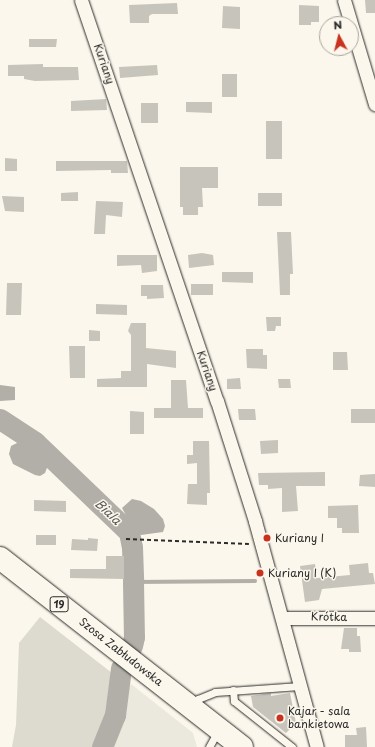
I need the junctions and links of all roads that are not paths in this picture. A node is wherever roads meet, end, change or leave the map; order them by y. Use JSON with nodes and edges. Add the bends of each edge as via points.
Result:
{"nodes":[{"id":1,"x":82,"y":0,"type":"edge"},
{"id":2,"x":344,"y":0,"type":"edge"},
{"id":3,"x":375,"y":104,"type":"edge"},
{"id":4,"x":0,"y":558,"type":"edge"},
{"id":5,"x":283,"y":618,"type":"junction"},
{"id":6,"x":375,"y":618,"type":"edge"},
{"id":7,"x":300,"y":686,"type":"junction"},
{"id":8,"x":233,"y":690,"type":"junction"},
{"id":9,"x":192,"y":707,"type":"junction"},
{"id":10,"x":214,"y":738,"type":"edge"},
{"id":11,"x":242,"y":747,"type":"edge"},
{"id":12,"x":292,"y":747,"type":"edge"},
{"id":13,"x":317,"y":747,"type":"edge"}],
"edges":[{"from":1,"to":5,"type":"street","name":"Kuriany","via":[[217,400]]},
{"from":2,"to":3,"type":"street"},
{"from":4,"to":9,"type":"highway","name":"Szosa Zabłudowska","number":"19"},
{"from":5,"to":6,"type":"street","name":"Krótka"},
{"from":5,"to":7,"type":"street","name":"Kuriany"},
{"from":7,"to":8,"type":"lane"},
{"from":7,"to":13,"type":"street","name":"Kuriany"},
{"from":8,"to":9,"type":"lane","via":[[207,694],[198,698]]},
{"from":8,"to":12,"type":"lane","via":[[234,701]]},
{"from":9,"to":10,"type":"highway","name":"Szosa Zabłudowska","number":"19"},
{"from":10,"to":11,"type":"highway","name":"Szosa Zabłudowska","number":"19"}]}
